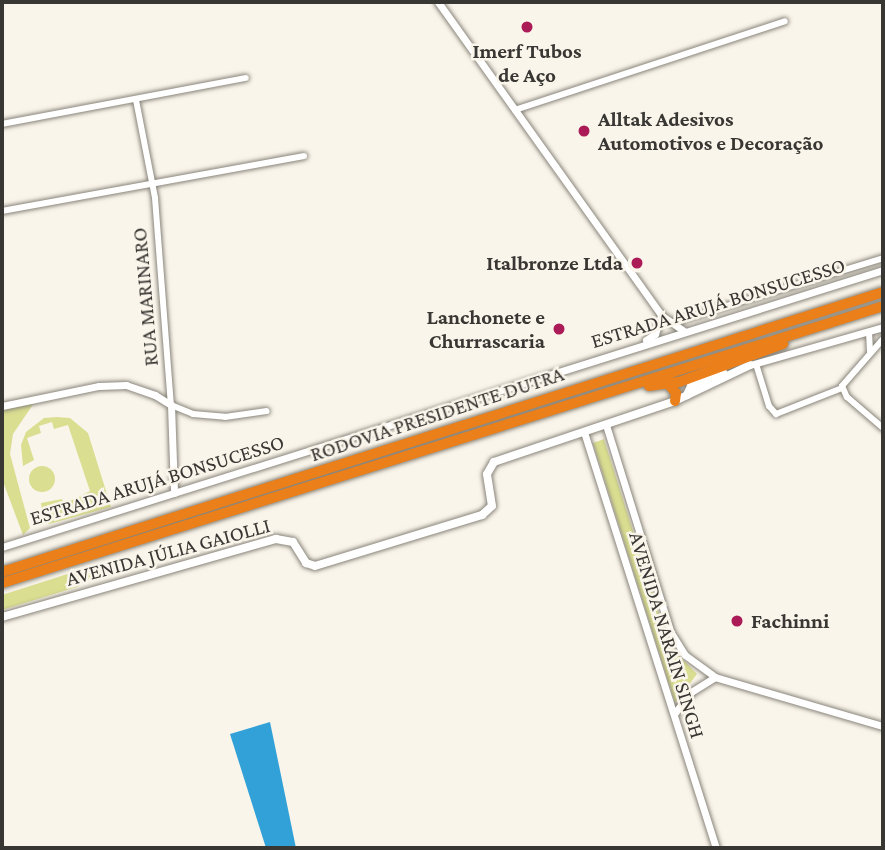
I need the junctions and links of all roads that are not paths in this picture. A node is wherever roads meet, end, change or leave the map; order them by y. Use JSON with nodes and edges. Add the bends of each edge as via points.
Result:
{"nodes":[{"id":1,"x":438,"y":2,"type":"edge"},
{"id":2,"x":785,"y":21,"type":"dead end"},
{"id":3,"x":246,"y":78,"type":"dead end"},
{"id":4,"x":136,"y":100,"type":"junction"},
{"id":5,"x":515,"y":110,"type":"junction"},
{"id":6,"x":2,"y":124,"type":"edge"},
{"id":7,"x":304,"y":156,"type":"dead end"},
{"id":8,"x":153,"y":186,"type":"junction"},
{"id":9,"x":2,"y":211,"type":"edge"},
{"id":10,"x":883,"y":257,"type":"edge"},
{"id":11,"x":883,"y":270,"type":"edge"},
{"id":12,"x":883,"y":292,"type":"edge"},
{"id":13,"x":883,"y":306,"type":"edge"},
{"id":14,"x":661,"y":315,"type":"junction"},
{"id":15,"x":669,"y":323,"type":"junction"},
{"id":16,"x":883,"y":327,"type":"edge"},
{"id":17,"x":814,"y":329,"type":"junction"},
{"id":18,"x":685,"y":332,"type":"junction"},
{"id":19,"x":869,"y":332,"type":"junction"},
{"id":20,"x":883,"y":339,"type":"edge"},
{"id":21,"x":644,"y":344,"type":"junction"},
{"id":22,"x":770,"y":351,"type":"junction"},
{"id":23,"x":870,"y":351,"type":"junction"},
{"id":24,"x":753,"y":365,"type":"junction"},
{"id":25,"x":668,"y":384,"type":"junction"},
{"id":26,"x":842,"y":388,"type":"junction"},
{"id":27,"x":615,"y":392,"type":"junction"},
{"id":28,"x":675,"y":401,"type":"junction"},
{"id":29,"x":172,"y":405,"type":"junction"},
{"id":30,"x":2,"y":406,"type":"edge"},
{"id":31,"x":267,"y":411,"type":"dead end"},
{"id":32,"x":606,"y":425,"type":"junction"},
{"id":33,"x":883,"y":428,"type":"edge"},
{"id":34,"x":584,"y":432,"type":"junction"},
{"id":35,"x":174,"y":493,"type":"junction"},
{"id":36,"x":2,"y":547,"type":"edge"},
{"id":37,"x":2,"y":572,"type":"edge"},
{"id":38,"x":2,"y":583,"type":"edge"},
{"id":39,"x":2,"y":617,"type":"edge"},
{"id":40,"x":715,"y":677,"type":"junction"},
{"id":41,"x":674,"y":714,"type":"junction"},
{"id":42,"x":883,"y":726,"type":"edge"},
{"id":43,"x":716,"y":848,"type":"edge"}],
"edges":[{"from":1,"to":5,"type":"street"},
{"from":2,"to":5,"type":"street"},
{"from":3,"to":4,"type":"street"},
{"from":4,"to":6,"type":"street"},
{"from":4,"to":8,"type":"street","name":"RUA MARINARO"},
{"from":5,"to":14,"type":"street"},
{"from":7,"to":8,"type":"street"},
{"from":8,"to":9,"type":"street"},
{"from":8,"to":29,"type":"street","name":"RUA MARINARO"},
{"from":10,"to":15,"type":"street"},
{"from":11,"to":18,"type":"street","name":"ESTRADA ARUJÁ BONSUCESSO"},
{"from":12,"to":37,"type":"highway","name":"RODOVIA PRESIDENTE DUTRA"},
{"from":13,"to":17,"type":"highway","name":"RODOVIA PRESIDENTE DUTRA"},
{"from":14,"to":15,"type":"street"},
{"from":14,"to":21,"type":"street","via":[[655,334]]},
{"from":15,"to":18,"type":"street"},
{"from":16,"to":19,"type":"street"},
{"from":17,"to":22,"type":"highway"},
{"from":17,"to":27,"type":"highway","name":"RODOVIA PRESIDENTE DUTRA"},
{"from":18,"to":21,"type":"street","name":"ESTRADA ARUJÁ BONSUCESSO"},
{"from":19,"to":23,"type":"street"},
{"from":19,"to":24,"type":"street"},
{"from":20,"to":23,"type":"street"},
{"from":21,"to":35,"type":"street","name":"ESTRADA ARUJÁ BONSUCESSO"},
{"from":22,"to":24,"type":"highway"},
{"from":22,"to":25,"type":"highway"},
{"from":23,"to":26,"type":"street"},
{"from":24,"to":26,"type":"street","via":[[776,414]]},
{"from":24,"to":28,"type":"main road","name":"AVENIDA JÚLIA GAIOLLI","via":[[691,386],[687,395]]},
{"from":25,"to":27,"type":"highway"},
{"from":25,"to":28,"type":"highway","via":[[676,393]]},
{"from":26,"to":33,"type":"street"},
{"from":27,"to":38,"type":"highway","name":"RODOVIA PRESIDENTE DUTRA"},
{"from":28,"to":32,"type":"main road","name":"AVENIDA JÚLIA GAIOLLI"},
{"from":29,"to":30,"type":"street","via":[[142,389],[112,385]]},
{"from":29,"to":31,"type":"street","via":[[193,414],[225,417]]},
{"from":29,"to":35,"type":"street","name":"RUA MARINARO"},
{"from":32,"to":34,"type":"main road","name":"AVENIDA JÚLIA GAIOLLI"},
{"from":32,"to":40,"type":"street","via":[[670,631],[685,655]]},
{"from":34,"to":39,"type":"main road","name":"AVENIDA JÚLIA GAIOLLI","via":[[494,462],[487,474],[492,506],[458,522],[315,566],[306,563],[293,542],[276,539]]},
{"from":34,"to":41,"type":"street","name":"AVENIDA NARAIN SINGH"},
{"from":35,"to":36,"type":"street","name":"ESTRADA ARUJÁ BONSUCESSO"},
{"from":40,"to":41,"type":"street","via":[[691,692]]},
{"from":40,"to":42,"type":"street"},
{"from":41,"to":43,"type":"street","name":"AVENIDA NARAIN SINGH"}]}
